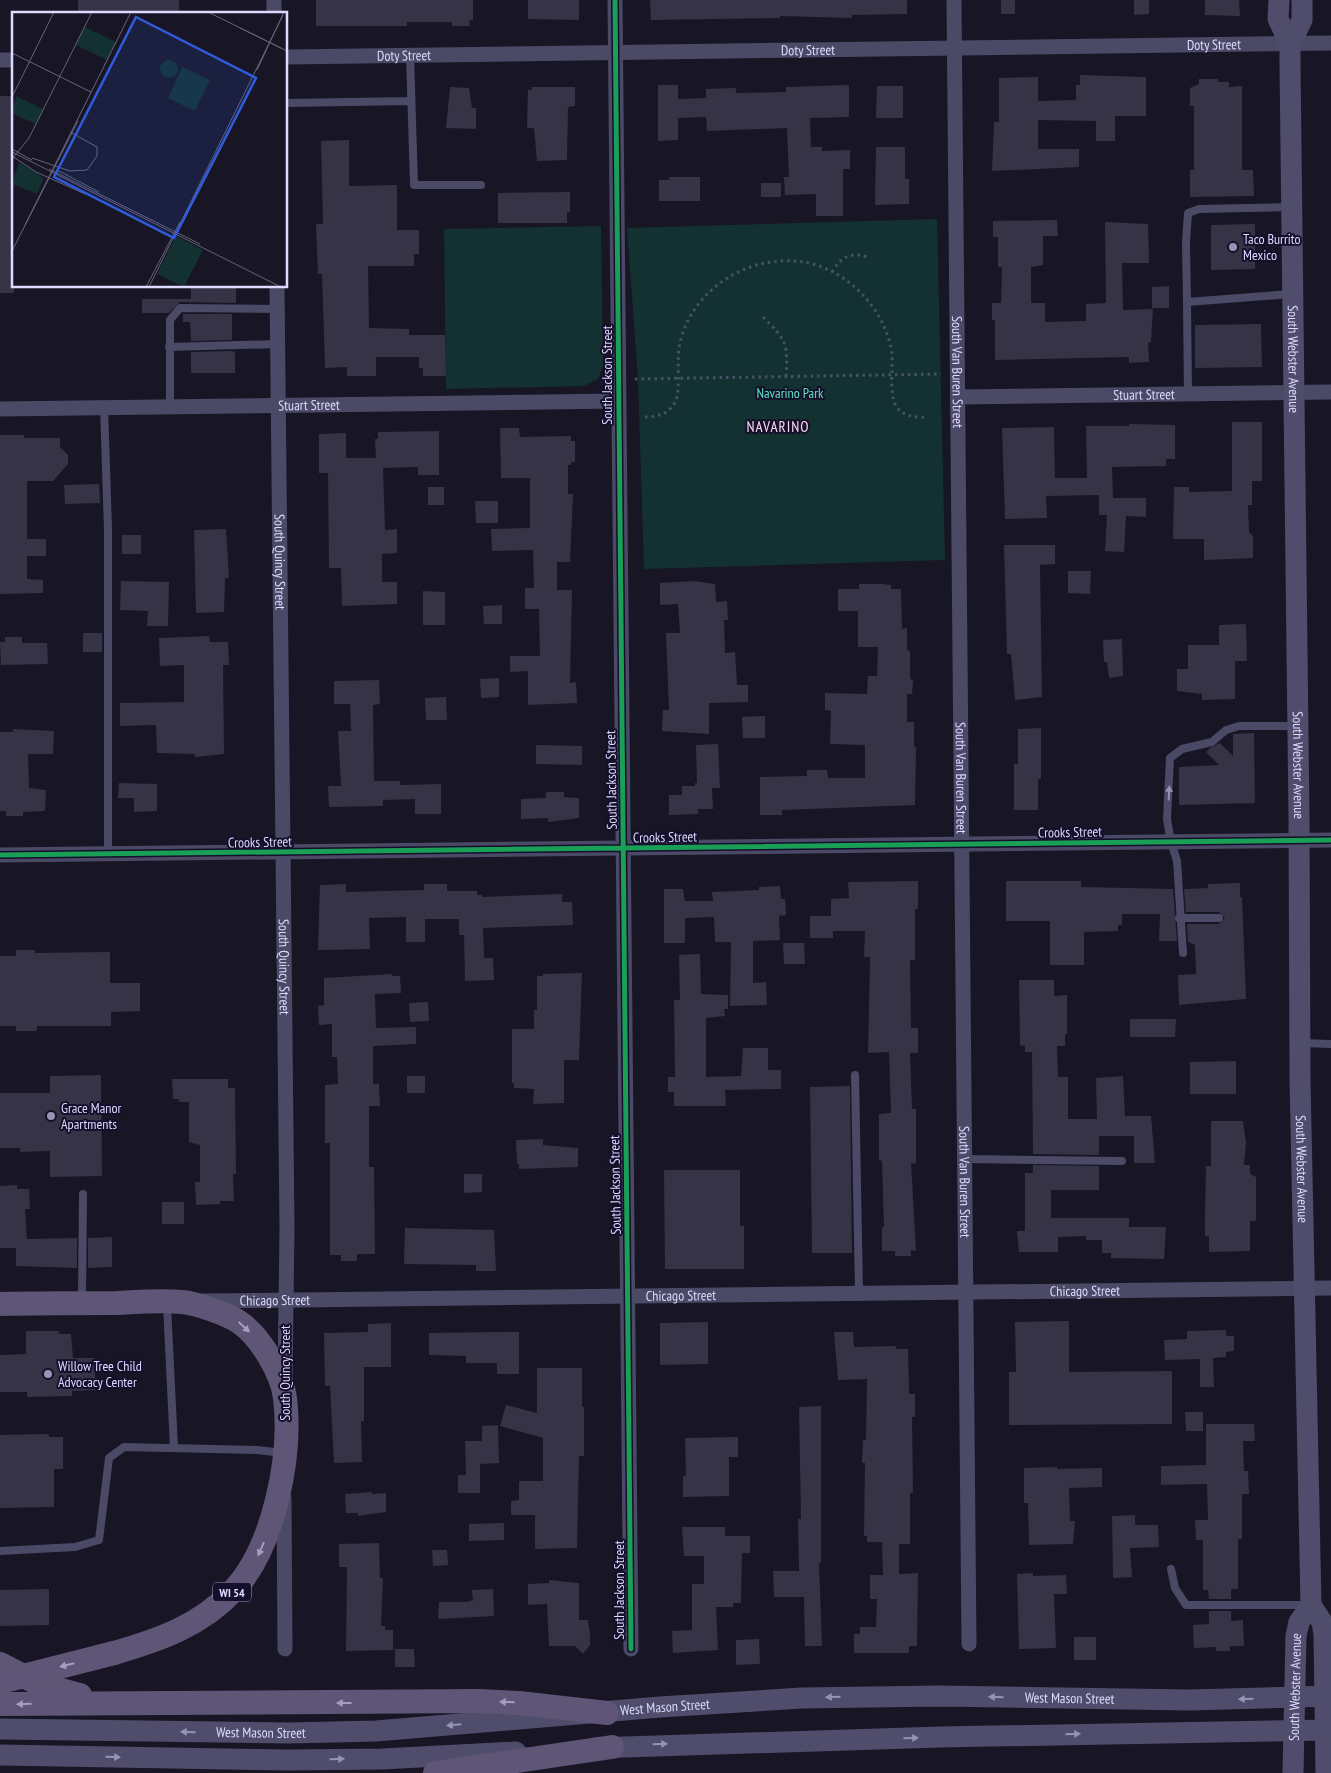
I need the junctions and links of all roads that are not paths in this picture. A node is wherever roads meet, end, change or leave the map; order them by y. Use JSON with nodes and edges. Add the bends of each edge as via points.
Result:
{"nodes":[{"id":1,"x":614,"y":0,"type":"edge"},
{"id":2,"x":954,"y":0,"type":"edge"},
{"id":3,"x":1279,"y":0,"type":"edge"},
{"id":4,"x":1302,"y":0,"type":"edge"},
{"id":5,"x":1331,"y":43,"type":"edge"},
{"id":6,"x":1290,"y":44,"type":"junction"},
{"id":7,"x":955,"y":48,"type":"junction"},
{"id":8,"x":615,"y":52,"type":"junction"},
{"id":9,"x":410,"y":55,"type":"junction"},
{"id":10,"x":288,"y":57,"type":"edge"},
{"id":11,"x":411,"y":101,"type":"junction"},
{"id":12,"x":288,"y":104,"type":"edge"},
{"id":13,"x":482,"y":185,"type":"dead end"},
{"id":14,"x":1292,"y":207,"type":"junction"},
{"id":15,"x":277,"y":288,"type":"edge"},
{"id":16,"x":1293,"y":294,"type":"junction"},
{"id":17,"x":1187,"y":302,"type":"junction"},
{"id":18,"x":278,"y":309,"type":"junction"},
{"id":19,"x":278,"y":344,"type":"junction"},
{"id":20,"x":170,"y":347,"type":"junction"},
{"id":21,"x":1331,"y":392,"type":"edge"},
{"id":22,"x":1295,"y":393,"type":"junction"},
{"id":23,"x":1188,"y":394,"type":"junction"},
{"id":24,"x":958,"y":397,"type":"junction"},
{"id":25,"x":618,"y":401,"type":"junction"},
{"id":26,"x":279,"y":405,"type":"junction"},
{"id":27,"x":104,"y":407,"type":"junction"},
{"id":28,"x":170,"y":407,"type":"junction"},
{"id":29,"x":0,"y":409,"type":"edge"},
{"id":30,"x":1298,"y":726,"type":"junction"},
{"id":31,"x":1331,"y":840,"type":"edge"},
{"id":32,"x":1299,"y":841,"type":"junction"},
{"id":33,"x":1170,"y":842,"type":"junction"},
{"id":34,"x":963,"y":844,"type":"junction"},
{"id":35,"x":623,"y":849,"type":"junction"},
{"id":36,"x":283,"y":853,"type":"junction"},
{"id":37,"x":108,"y":854,"type":"junction"},
{"id":38,"x":0,"y":855,"type":"edge"},
{"id":39,"x":1179,"y":918,"type":"junction"},
{"id":40,"x":1219,"y":918,"type":"dead end"},
{"id":41,"x":1183,"y":953,"type":"dead end"},
{"id":42,"x":1300,"y":1043,"type":"junction"},
{"id":43,"x":1331,"y":1044,"type":"edge"},
{"id":44,"x":855,"y":1075,"type":"dead end"},
{"id":45,"x":966,"y":1159,"type":"junction"},
{"id":46,"x":1122,"y":1161,"type":"dead end"},
{"id":47,"x":83,"y":1194,"type":"dead end"},
{"id":48,"x":1304,"y":1288,"type":"junction"},
{"id":49,"x":1331,"y":1288,"type":"edge"},
{"id":50,"x":967,"y":1292,"type":"junction"},
{"id":51,"x":859,"y":1293,"type":"junction"},
{"id":52,"x":628,"y":1296,"type":"junction"},
{"id":53,"x":285,"y":1299,"type":"junction"},
{"id":54,"x":175,"y":1302,"type":"junction"},
{"id":55,"x":82,"y":1303,"type":"junction"},
{"id":56,"x":0,"y":1304,"type":"edge"},
{"id":57,"x":285,"y":1398,"type":"junction"},
{"id":58,"x":174,"y":1448,"type":"junction"},
{"id":59,"x":285,"y":1461,"type":"junction"},
{"id":60,"x":0,"y":1551,"type":"edge"},
{"id":61,"x":1171,"y":1569,"type":"dead end"},
{"id":62,"x":1311,"y":1605,"type":"junction"},
{"id":63,"x":969,"y":1644,"type":"dead end"},
{"id":64,"x":285,"y":1649,"type":"dead end"},
{"id":65,"x":630,"y":1649,"type":"dead end"},
{"id":66,"x":0,"y":1664,"type":"edge"},
{"id":67,"x":0,"y":1682,"type":"edge"},
{"id":68,"x":1328,"y":1696,"type":"edge"},
{"id":69,"x":1294,"y":1697,"type":"junction"},
{"id":70,"x":167,"y":1702,"type":"junction"},
{"id":71,"x":0,"y":1704,"type":"edge"},
{"id":72,"x":607,"y":1713,"type":"junction"},
{"id":73,"x":0,"y":1729,"type":"edge"},
{"id":74,"x":1329,"y":1730,"type":"edge"},
{"id":75,"x":1294,"y":1731,"type":"junction"},
{"id":76,"x":612,"y":1747,"type":"junction"},
{"id":77,"x":0,"y":1755,"type":"edge"},
{"id":78,"x":435,"y":1773,"type":"edge"},
{"id":79,"x":1293,"y":1773,"type":"edge"},
{"id":80,"x":1326,"y":1773,"type":"edge"}],
"edges":[{"from":1,"to":8,"type":"street","name":"South Jackson Street"},
{"from":2,"to":7,"type":"street","name":"South Van Buren Street"},
{"from":3,"to":6,"type":"main road","name":"South Webster Avenue","via":[[1278,19]]},
{"from":4,"to":6,"type":"main road","name":"South Webster Avenue","via":[[1302,20]]},
{"from":5,"to":6,"type":"street","name":"Doty Street"},
{"from":6,"to":7,"type":"street","name":"Doty Street"},
{"from":6,"to":14,"type":"main road","name":"South Webster Avenue"},
{"from":7,"to":8,"type":"street","name":"Doty Street"},
{"from":7,"to":24,"type":"street","name":"South Van Buren Street"},
{"from":8,"to":9,"type":"street","name":"Doty Street"},
{"from":8,"to":25,"type":"street","name":"South Jackson Street"},
{"from":9,"to":10,"type":"street","name":"Doty Street"},
{"from":9,"to":11,"type":"lane"},
{"from":11,"to":12,"type":"lane"},
{"from":11,"to":13,"type":"lane","via":[[414,185]]},
{"from":14,"to":16,"type":"main road","name":"South Webster Avenue"},
{"from":14,"to":17,"type":"lane","via":[[1188,212]]},
{"from":15,"to":18,"type":"street","name":"South Quincy Street"},
{"from":16,"to":17,"type":"lane"},
{"from":16,"to":22,"type":"main road","name":"South Webster Avenue"},
{"from":17,"to":23,"type":"lane"},
{"from":18,"to":19,"type":"street","name":"South Quincy Street"},
{"from":18,"to":20,"type":"lane","via":[[180,308],[170,320]]},
{"from":19,"to":20,"type":"lane"},
{"from":19,"to":26,"type":"street","name":"South Quincy Street"},
{"from":20,"to":28,"type":"lane"},
{"from":21,"to":22,"type":"street","name":"Stuart Street"},
{"from":22,"to":23,"type":"street","name":"Stuart Street"},
{"from":22,"to":30,"type":"main road","name":"South Webster Avenue"},
{"from":23,"to":24,"type":"street","name":"Stuart Street"},
{"from":24,"to":34,"type":"street","name":"South Van Buren Street"},
{"from":25,"to":26,"type":"street","name":"Stuart Street"},
{"from":25,"to":35,"type":"street","name":"South Jackson Street"},
{"from":26,"to":28,"type":"street","name":"Stuart Street"},
{"from":26,"to":36,"type":"street","name":"South Quincy Street"},
{"from":27,"to":28,"type":"street","name":"Stuart Street"},
{"from":27,"to":29,"type":"street","name":"Stuart Street"},
{"from":27,"to":37,"type":"lane","via":[[108,530]]},
{"from":30,"to":32,"type":"main road","name":"South Webster Avenue"},
{"from":33,"to":30,"type":"lane","one_way":true,"via":[[1167,819],[1170,758],[1182,749],[1212,742],[1226,730],[1267,725]]},
{"from":31,"to":32,"type":"street","name":"Crooks Street"},
{"from":32,"to":33,"type":"street","name":"Crooks Street"},
{"from":32,"to":42,"type":"main road","name":"South Webster Avenue"},
{"from":33,"to":34,"type":"street","name":"Crooks Street"},
{"from":33,"to":39,"type":"lane","via":[[1177,861]]},
{"from":34,"to":35,"type":"street","name":"Crooks Street"},
{"from":34,"to":45,"type":"street","name":"South Van Buren Street"},
{"from":35,"to":36,"type":"street","name":"Crooks Street"},
{"from":35,"to":52,"type":"street","name":"South Jackson Street"},
{"from":36,"to":37,"type":"street","name":"Crooks Street"},
{"from":36,"to":53,"type":"street","name":"South Quincy Street"},
{"from":37,"to":38,"type":"street","name":"Crooks Street"},
{"from":39,"to":40,"type":"lane"},
{"from":39,"to":41,"type":"lane"},
{"from":42,"to":43,"type":"lane"},
{"from":42,"to":48,"type":"main road","name":"South Webster Avenue"},
{"from":44,"to":51,"type":"lane"},
{"from":45,"to":46,"type":"lane"},
{"from":45,"to":50,"type":"street","name":"South Van Buren Street"},
{"from":47,"to":55,"type":"lane"},
{"from":48,"to":49,"type":"street","name":"Chicago Street"},
{"from":48,"to":50,"type":"street","name":"Chicago Street"},
{"from":48,"to":62,"type":"main road","name":"South Webster Avenue"},
{"from":50,"to":51,"type":"street","name":"Chicago Street"},
{"from":50,"to":63,"type":"street","name":"South Van Buren Street"},
{"from":51,"to":52,"type":"street","name":"Chicago Street"},
{"from":52,"to":53,"type":"street","name":"Chicago Street"},
{"from":52,"to":65,"type":"street","name":"South Jackson Street"},
{"from":53,"to":54,"type":"street","name":"Chicago Street"},
{"from":53,"to":57,"type":"street","name":"South Quincy Street"},
{"from":54,"to":55,"type":"main road","name":"Chicago Street","number":"WI 54"},
{"from":54,"to":57,"type":"main road","number":"WI 54","one_way":true,"via":[[218,1312],[239,1322],[259,1344],[276,1372]]},
{"from":54,"to":58,"type":"lane"},
{"from":55,"to":56,"type":"main road","name":"Chicago Street","number":"WI 54"},
{"from":57,"to":59,"type":"main road","name":"South Quincy Street","number":"WI 54"},
{"from":58,"to":59,"type":"lane","via":[[258,1450]]},
{"from":58,"to":60,"type":"lane","via":[[124,1447],[109,1458],[98,1540],[76,1546]]},
{"from":59,"to":64,"type":"street","name":"South Quincy Street"},
{"from":59,"to":67,"type":"main road","number":"WI 54","one_way":true,"bridge":true,"via":[[265,1540],[255,1562],[234,1590],[214,1608],[188,1627],[159,1640]]},
{"from":61,"to":62,"type":"lane","via":[[1175,1588],[1186,1605]]},
{"from":62,"to":68,"type":"main road","name":"South Webster Avenue","via":[[1323,1628]]},
{"from":62,"to":69,"type":"main road","name":"South Webster Avenue","via":[[1297,1631]]},
{"from":66,"to":70,"type":"main road","via":[[39,1684],[78,1695]]},
{"from":68,"to":69,"type":"main road","name":"West Mason Street"},
{"from":68,"to":74,"type":"main road","name":"South Webster Avenue"},
{"from":69,"to":72,"type":"main road","name":"West Mason Street","one_way":true,"via":[[1190,1700],[940,1696],[802,1698]]},
{"from":69,"to":75,"type":"main road","name":"South Webster Avenue"},
{"from":70,"to":71,"type":"main road","one_way":true},
{"from":72,"to":70,"type":"main road","one_way":true,"via":[[479,1701]]},
{"from":72,"to":73,"type":"main road","name":"West Mason Street","one_way":true,"via":[[376,1731]]},
{"from":74,"to":75,"type":"main road","name":"West Mason Street"},
{"from":74,"to":80,"type":"main road","name":"South Webster Avenue"},
{"from":76,"to":75,"type":"main road","name":"West Mason Street","one_way":true},
{"from":75,"to":79,"type":"main road","name":"South Webster Avenue"},
{"from":77,"to":76,"type":"main road","name":"West Mason Street","one_way":true,"via":[[382,1759]]},
{"from":76,"to":78,"type":"main road"}]}
